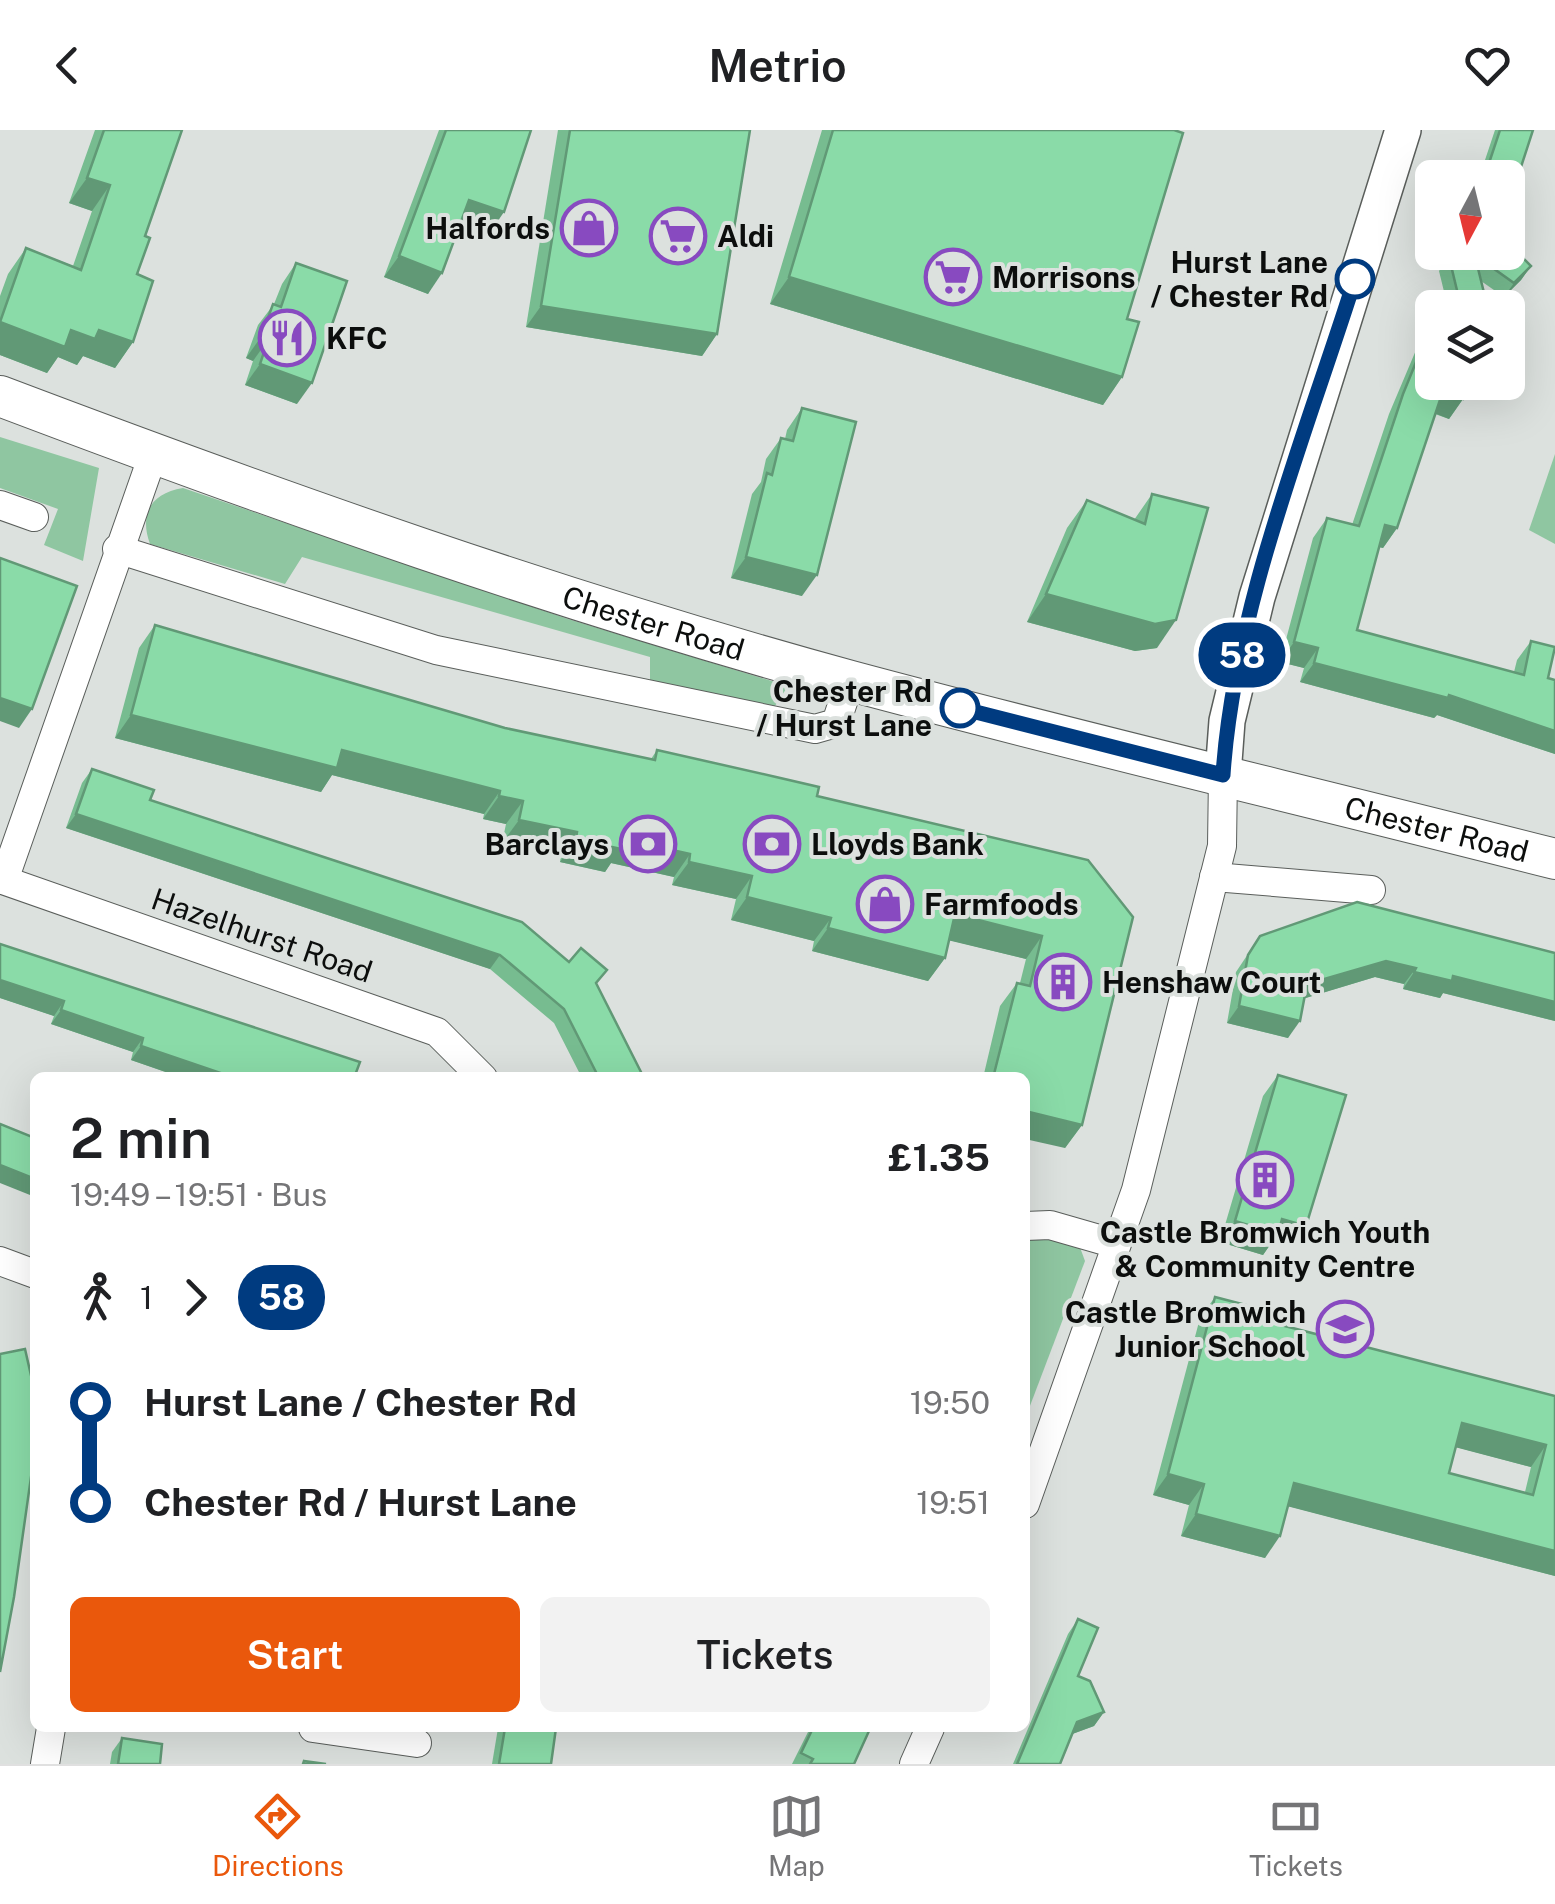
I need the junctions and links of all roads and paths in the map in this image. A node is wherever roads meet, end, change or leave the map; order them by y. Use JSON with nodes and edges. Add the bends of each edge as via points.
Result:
{"nodes":[{"id":1,"x":1403,"y":130,"type":"edge"},
{"id":2,"x":0,"y":396,"type":"edge"},
{"id":3,"x":153,"y":455,"type":"junction"},
{"id":4,"x":0,"y":505,"type":"edge"},
{"id":5,"x":34,"y":517,"type":"dead end"},
{"id":6,"x":117,"y":548,"type":"junction"},
{"id":7,"x":850,"y":680,"type":"junction"},
{"id":8,"x":1223,"y":775,"type":"junction"},
{"id":9,"x":1555,"y":859,"type":"edge"},
{"id":10,"x":1214,"y":877,"type":"junction"},
{"id":11,"x":2,"y":880,"type":"edge"},
{"id":12,"x":1371,"y":890,"type":"dead end"},
{"id":13,"x":477,"y":1072,"type":"edge"},
{"id":14,"x":1030,"y":1226,"type":"edge"},
{"id":15,"x":1116,"y":1244,"type":"junction"},
{"id":16,"x":0,"y":1261,"type":"edge"},
{"id":17,"x":30,"y":1272,"type":"edge"},
{"id":18,"x":1030,"y":1490,"type":"edge"},
{"id":19,"x":50,"y":1732,"type":"edge"},
{"id":20,"x":337,"y":1732,"type":"edge"},
{"id":21,"x":928,"y":1732,"type":"edge"},
{"id":22,"x":417,"y":1745,"type":"edge"},
{"id":23,"x":45,"y":1764,"type":"edge"},
{"id":24,"x":914,"y":1764,"type":"edge"}],
"edges":[{"from":1,"to":8,"type":"street","via":[[1261,581],[1230,702]]},
{"from":2,"to":3,"type":"main road","name":"Chester Road"},
{"from":3,"to":6,"type":"street"},
{"from":3,"to":7,"type":"main road","name":"Chester Road","via":[[382,536]]},
{"from":4,"to":5,"type":"street"},
{"from":6,"to":7,"type":"street","via":[[436,650],[816,729],[836,723]]},
{"from":6,"to":11,"type":"street"},
{"from":7,"to":8,"type":"main road","name":"Chester Road"},
{"from":8,"to":9,"type":"main road","name":"Chester Road"},
{"from":8,"to":10,"type":"street","via":[[1222,846]]},
{"from":10,"to":12,"type":"street"},
{"from":10,"to":15,"type":"street","via":[[1136,1190]]},
{"from":11,"to":13,"type":"street","name":"Hazelhurst Road","via":[[437,1032]]},
{"from":14,"to":15,"type":"street"},
{"from":15,"to":18,"type":"street"},
{"from":16,"to":17,"type":"street"},
{"from":19,"to":23,"type":"street"},
{"from":20,"to":22,"type":"street"},
{"from":21,"to":24,"type":"street"}]}
